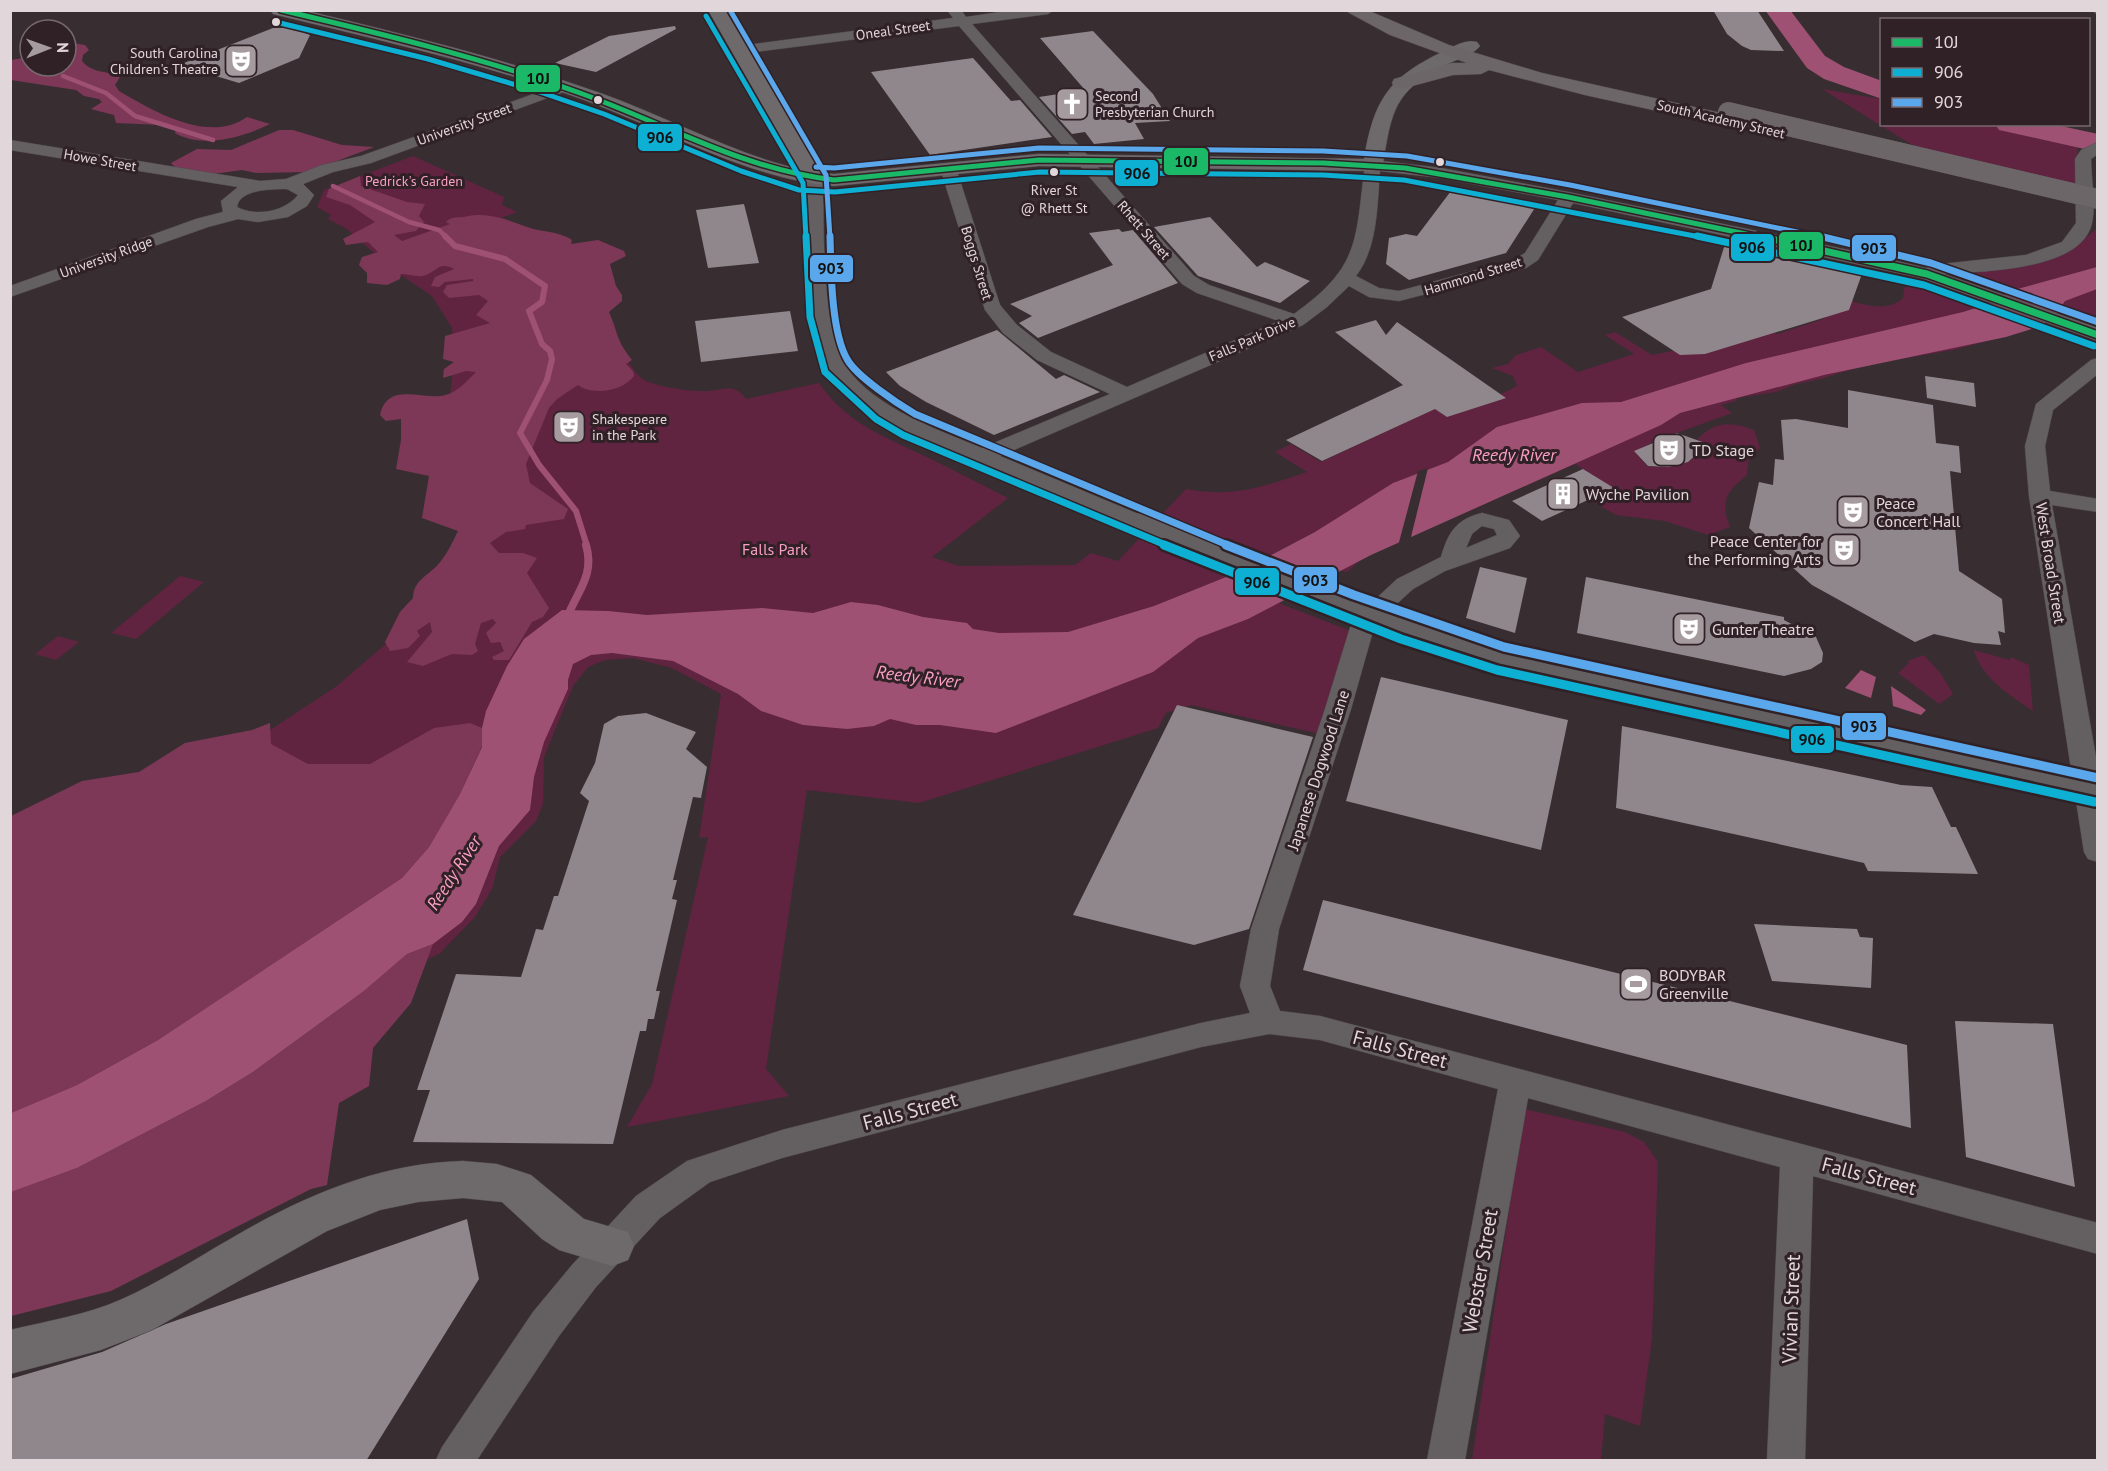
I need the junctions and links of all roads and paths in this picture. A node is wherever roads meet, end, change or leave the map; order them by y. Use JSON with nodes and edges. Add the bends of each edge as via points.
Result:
{"nodes":[{"id":1,"x":279,"y":10,"type":"edge"},
{"id":2,"x":716,"y":10,"type":"edge"},
{"id":3,"x":1048,"y":10,"type":"edge"},
{"id":4,"x":1352,"y":10,"type":"edge"},
{"id":5,"x":1380,"y":10,"type":"edge"},
{"id":6,"x":957,"y":16,"type":"edge"},
{"id":7,"x":739,"y":50,"type":"junction"},
{"id":8,"x":1463,"y":50,"type":"junction"},
{"id":9,"x":1538,"y":77,"type":"junction"},
{"id":10,"x":1401,"y":83,"type":"junction"},
{"id":11,"x":564,"y":87,"type":"junction"},
{"id":12,"x":1729,"y":117,"type":"junction"},
{"id":13,"x":786,"y":127,"type":"junction"},
{"id":14,"x":10,"y":144,"type":"edge"},
{"id":15,"x":2092,"y":150,"type":"edge"},
{"id":16,"x":728,"y":151,"type":"junction"},
{"id":17,"x":1082,"y":160,"type":"junction"},
{"id":18,"x":1373,"y":165,"type":"junction"},
{"id":19,"x":948,"y":168,"type":"junction"},
{"id":20,"x":189,"y":175,"type":"junction"},
{"id":21,"x":815,"y":179,"type":"junction"},
{"id":22,"x":261,"y":186,"type":"junction"},
{"id":23,"x":295,"y":186,"type":"junction"},
{"id":24,"x":1568,"y":197,"type":"junction"},
{"id":25,"x":2097,"y":198,"type":"edge"},
{"id":26,"x":234,"y":204,"type":"junction"},
{"id":27,"x":2097,"y":207,"type":"edge"},
{"id":28,"x":1927,"y":274,"type":"junction"},
{"id":29,"x":1348,"y":279,"type":"junction"},
{"id":30,"x":10,"y":292,"type":"edge"},
{"id":31,"x":1296,"y":321,"type":"junction"},
{"id":32,"x":2093,"y":333,"type":"edge"},
{"id":33,"x":2097,"y":364,"type":"edge"},
{"id":34,"x":1125,"y":393,"type":"junction"},
{"id":35,"x":982,"y":456,"type":"junction"},
{"id":36,"x":2040,"y":496,"type":"junction"},
{"id":37,"x":2097,"y":506,"type":"edge"},
{"id":38,"x":1451,"y":561,"type":"dead end"},
{"id":39,"x":2092,"y":788,"type":"edge"},
{"id":40,"x":2097,"y":852,"type":"edge"},
{"id":41,"x":1269,"y":1022,"type":"junction"},
{"id":42,"x":1515,"y":1081,"type":"junction"},
{"id":43,"x":1797,"y":1157,"type":"junction"},
{"id":44,"x":2097,"y":1239,"type":"edge"},
{"id":45,"x":612,"y":1246,"type":"junction"},
{"id":46,"x":10,"y":1352,"type":"edge"},
{"id":47,"x":455,"y":1461,"type":"edge"},
{"id":48,"x":1446,"y":1461,"type":"edge"},
{"id":49,"x":1786,"y":1461,"type":"edge"}],
"edges":[{"from":1,"to":11,"type":"main road","via":[[435,46]]},
{"from":2,"to":7,"type":"main road"},
{"from":3,"to":6,"type":"street","name":"Oneal Street"},
{"from":4,"to":8,"type":"highway","name":"South Academy Street","via":[[1394,32]]},
{"from":5,"to":8,"type":"highway","name":"South Academy Street"},
{"from":6,"to":7,"type":"street","name":"Oneal Street"},
{"from":6,"to":17,"type":"street","name":"Rhett Street"},
{"from":7,"to":13,"type":"main road"},
{"from":8,"to":9,"type":"highway","name":"South Academy Street"},
{"from":8,"to":10,"type":"main road","name":"Falls Park Drive"},
{"from":8,"to":12,"type":"highway","name":"South Academy Street"},
{"from":9,"to":10,"type":"highway","via":[[1462,67]]},
{"from":9,"to":12,"type":"highway","name":"South Academy Street"},
{"from":10,"to":18,"type":"main road","name":"Falls Park Drive","via":[[1382,114]]},
{"from":11,"to":16,"type":"main road"},
{"from":11,"to":23,"type":"street","name":"University Street"},
{"from":12,"to":25,"type":"highway","name":"South Academy Street","bridge":true},
{"from":12,"to":27,"type":"highway","name":"South Academy Street"},
{"from":13,"to":16,"type":"main road","via":[[776,142]]},
{"from":13,"to":21,"type":"main road"},
{"from":14,"to":20,"type":"street","name":"Howe Street"},
{"from":15,"to":28,"type":"street","via":[[2083,163],[2084,224],[2069,246],[2039,256]]},
{"from":16,"to":21,"type":"main road","via":[[785,173]]},
{"from":17,"to":18,"type":"main road"},
{"from":17,"to":19,"type":"main road"},
{"from":17,"to":31,"type":"street","name":"Rhett Street","via":[[1188,280],[1203,289]]},
{"from":18,"to":24,"type":"street","via":[[1441,173]]},
{"from":18,"to":29,"type":"street","name":"Falls Park Drive","via":[[1363,245]]},
{"from":19,"to":21,"type":"main road"},
{"from":19,"to":34,"type":"street","name":"Boggs Street","via":[[991,306],[1010,329],[1044,356]]},
{"from":20,"to":22,"type":"street","name":"Howe Street"},
{"from":20,"to":26,"type":"street","name":"Howe Street"},
{"from":21,"to":35,"type":"street","via":[[822,315],[836,367],[884,410]]},
{"from":22,"to":23,"type":"street","name":"University Street"},
{"from":22,"to":26,"type":"street"},
{"from":23,"to":26,"type":"street","via":[[306,192],[305,198],[287,211],[262,216]]},
{"from":24,"to":28,"type":"street"},
{"from":24,"to":29,"type":"street","name":"Hammond Street","via":[[1527,261],[1399,296],[1375,293]]},
{"from":26,"to":30,"type":"street","name":"University Ridge","via":[[202,223]]},
{"from":28,"to":32,"type":"street"},
{"from":29,"to":31,"type":"street","name":"Falls Park Drive","via":[[1322,304]]},
{"from":31,"to":34,"type":"street","name":"Falls Park Drive"},
{"from":33,"to":36,"type":"street","name":"West Broad Street","via":[[2043,408],[2036,446]]},
{"from":34,"to":35,"type":"street","name":"Falls Park Drive"},
{"from":35,"to":39,"type":"street","bridge":true,"via":[[1405,628],[1545,671]]},
{"from":36,"to":37,"type":"street"},
{"from":36,"to":39,"type":"street","name":"West Broad Street"},
{"from":38,"to":41,"type":"street","name":"Japanese Dogwood Lane","via":[[1405,584],[1365,621],[1266,929],[1255,986]]},
{"from":39,"to":40,"type":"street","name":"West Broad Street"},
{"from":41,"to":42,"type":"street","name":"Falls Street","via":[[1320,1028]]},
{"from":41,"to":45,"type":"street","name":"Falls Street","via":[[1201,1035],[808,1137],[699,1170],[648,1207]]},
{"from":42,"to":43,"type":"street","name":"Falls Street"},
{"from":42,"to":48,"type":"street","name":"Webster Street"},
{"from":43,"to":44,"type":"street","name":"Falls Street"},
{"from":43,"to":49,"type":"street","name":"Vivian Street"},
{"from":45,"to":46,"type":"main road","via":[[565,1231],[511,1186],[480,1180],[399,1186],[308,1217],[134,1316],[105,1328]]},
{"from":45,"to":47,"type":"street","name":"Falls Street","via":[[546,1324]]}]}
